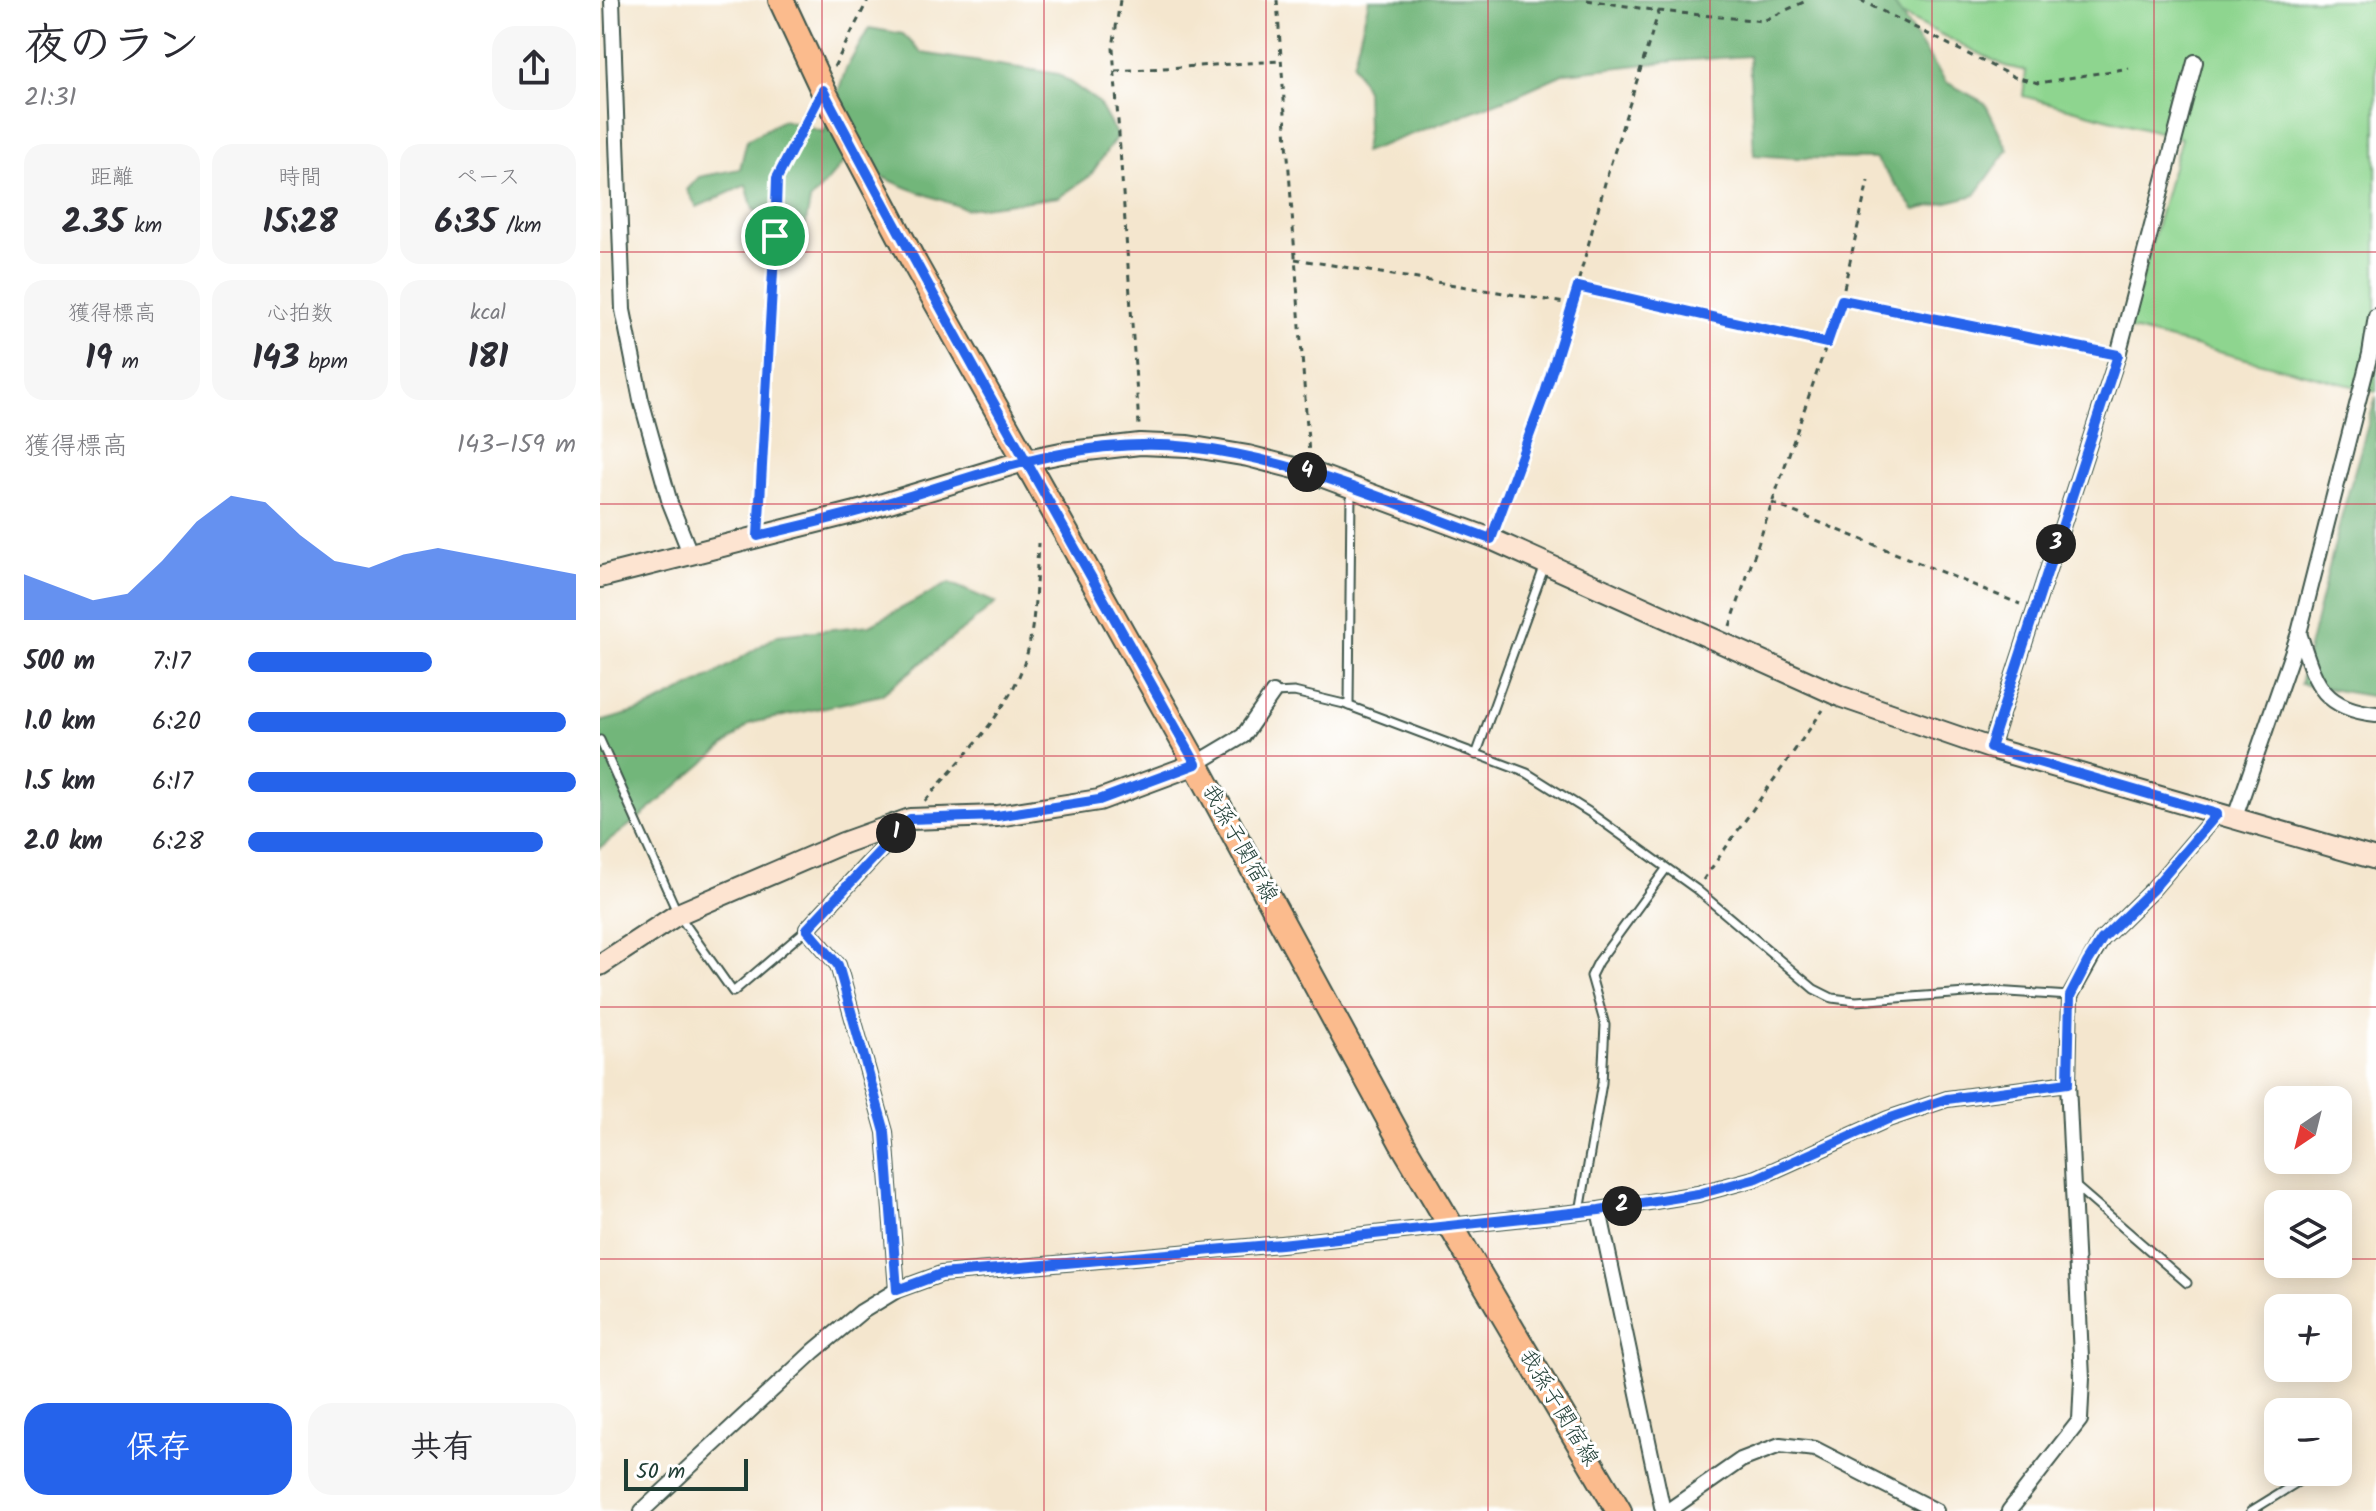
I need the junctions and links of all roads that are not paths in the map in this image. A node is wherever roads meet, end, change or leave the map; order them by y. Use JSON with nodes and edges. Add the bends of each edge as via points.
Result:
{"nodes":[{"id":1,"x":612,"y":0,"type":"edge"},
{"id":2,"x":781,"y":0,"type":"edge"},
{"id":3,"x":2195,"y":62,"type":"dead end"},
{"id":4,"x":1842,"y":300,"type":"road end"},
{"id":5,"x":2376,"y":316,"type":"edge"},
{"id":6,"x":1559,"y":349,"type":"road end"},
{"id":7,"x":2118,"y":355,"type":"junction"},
{"id":8,"x":1027,"y":460,"type":"junction"},
{"id":9,"x":1351,"y":488,"type":"junction"},
{"id":10,"x":1491,"y":539,"type":"junction"},
{"id":11,"x":690,"y":553,"type":"junction"},
{"id":12,"x":1545,"y":563,"type":"junction"},
{"id":13,"x":600,"y":577,"type":"edge"},
{"id":14,"x":2299,"y":633,"type":"junction"},
{"id":15,"x":1273,"y":693,"type":"joint"},
{"id":16,"x":1349,"y":706,"type":"junction"},
{"id":17,"x":2376,"y":714,"type":"edge"},
{"id":18,"x":600,"y":740,"type":"edge"},
{"id":19,"x":1990,"y":748,"type":"junction"},
{"id":20,"x":1476,"y":755,"type":"junction"},
{"id":21,"x":1196,"y":764,"type":"junction"},
{"id":22,"x":2226,"y":816,"type":"junction"},
{"id":23,"x":910,"y":819,"type":"junction"},
{"id":24,"x":2376,"y":859,"type":"edge"},
{"id":25,"x":1666,"y":869,"type":"junction"},
{"id":26,"x":678,"y":914,"type":"junction"},
{"id":27,"x":807,"y":929,"type":"junction"},
{"id":28,"x":600,"y":965,"type":"edge"},
{"id":29,"x":2070,"y":996,"type":"junction"},
{"id":30,"x":2068,"y":1083,"type":"junction"},
{"id":31,"x":2072,"y":1183,"type":"junction"},
{"id":32,"x":1599,"y":1210,"type":"junction"},
{"id":33,"x":1580,"y":1212,"type":"junction"},
{"id":34,"x":1449,"y":1226,"type":"junction"},
{"id":35,"x":2187,"y":1283,"type":"dead end"},
{"id":36,"x":897,"y":1290,"type":"junction"},
{"id":37,"x":2291,"y":1486,"type":"edge"},
{"id":38,"x":642,"y":1511,"type":"edge"},
{"id":39,"x":1619,"y":1511,"type":"edge"},
{"id":40,"x":1665,"y":1511,"type":"edge"},
{"id":41,"x":1936,"y":1511,"type":"edge"},
{"id":42,"x":2009,"y":1511,"type":"edge"},
{"id":43,"x":2251,"y":1511,"type":"edge"}],
"edges":[{"from":1,"to":11,"type":"street","via":[[623,310],[649,430]]},
{"from":2,"to":8,"type":"main road","name":"我孫子関宿線","via":[[915,264]]},
{"from":3,"to":7,"type":"street"},
{"from":4,"to":7,"type":"lane"},
{"from":5,"to":14,"type":"street"},
{"from":6,"to":10,"type":"lane"},
{"from":7,"to":19,"type":"street"},
{"from":8,"to":9,"type":"street","via":[[1140,444],[1188,446],[1248,456]]},
{"from":8,"to":11,"type":"street","via":[[860,511]]},
{"from":8,"to":21,"type":"main road","name":"我孫子関宿線"},
{"from":9,"to":10,"type":"street"},
{"from":9,"to":16,"type":"lane"},
{"from":10,"to":12,"type":"street"},
{"from":11,"to":13,"type":"street"},
{"from":12,"to":19,"type":"street","via":[[1834,694]]},
{"from":12,"to":20,"type":"lane"},
{"from":14,"to":17,"type":"street","via":[[2324,694],[2344,706]]},
{"from":14,"to":22,"type":"street"},
{"from":15,"to":16,"type":"lane","via":[[1294,692]]},
{"from":15,"to":21,"type":"street","via":[[1243,736]]},
{"from":16,"to":20,"type":"lane"},
{"from":18,"to":26,"type":"lane"},
{"from":19,"to":22,"type":"street"},
{"from":20,"to":25,"type":"lane","via":[[1527,773]]},
{"from":21,"to":23,"type":"street","via":[[1099,800],[997,816]]},
{"from":21,"to":34,"type":"main road","name":"我孫子関宿線"},
{"from":22,"to":24,"type":"street"},
{"from":22,"to":29,"type":"street","via":[[2102,939]]},
{"from":23,"to":26,"type":"street"},
{"from":23,"to":27,"type":"street"},
{"from":25,"to":29,"type":"lane","via":[[1832,998],[1856,1001],[1994,991]]},
{"from":25,"to":33,"type":"lane","via":[[1591,976],[1605,1025],[1602,1083]]},
{"from":26,"to":27,"type":"lane","via":[[733,992]]},
{"from":26,"to":28,"type":"street"},
{"from":27,"to":36,"type":"street","via":[[838,965],[885,1132]]},
{"from":29,"to":30,"type":"street"},
{"from":30,"to":31,"type":"street"},
{"from":30,"to":32,"type":"street","via":[[1947,1099],[1888,1119],[1757,1178]]},
{"from":31,"to":35,"type":"lane"},
{"from":31,"to":42,"type":"street","via":[[2080,1420]]},
{"from":32,"to":33,"type":"street"},
{"from":32,"to":40,"type":"street"},
{"from":33,"to":34,"type":"street"},
{"from":34,"to":36,"type":"street","via":[[941,1274]]},
{"from":34,"to":39,"type":"main road","name":"我孫子関宿線"},
{"from":36,"to":38,"type":"street","via":[[814,1351]]},
{"from":37,"to":43,"type":"lane"},
{"from":40,"to":41,"type":"street","via":[[1741,1460],[1780,1445],[1815,1449]]}]}
